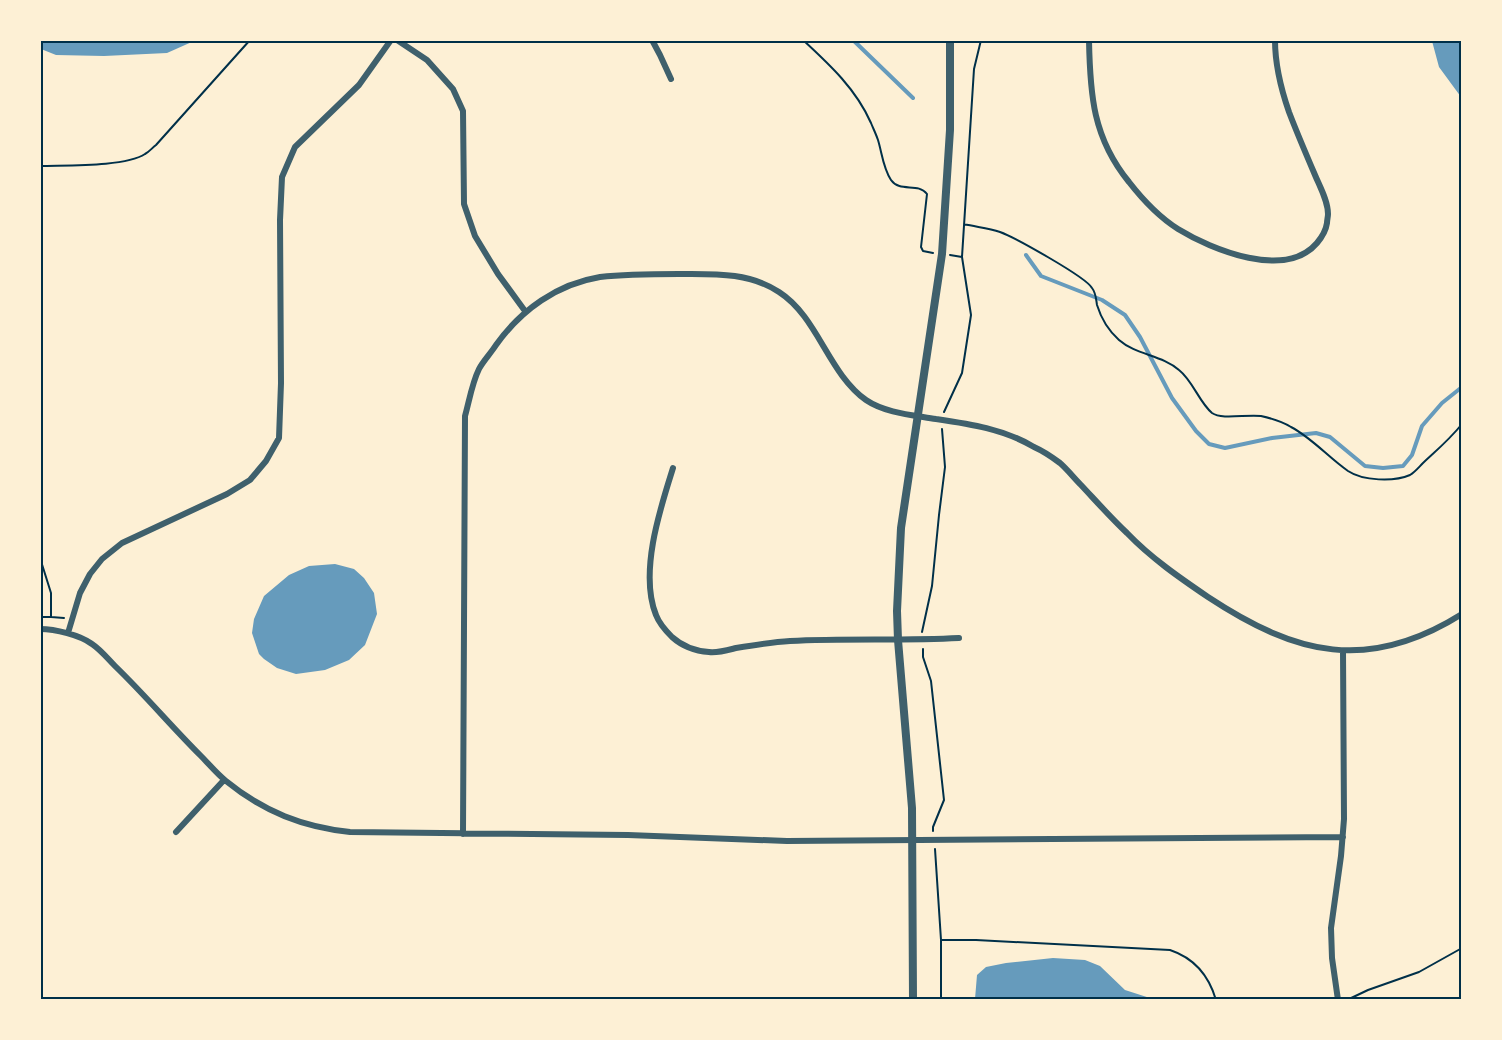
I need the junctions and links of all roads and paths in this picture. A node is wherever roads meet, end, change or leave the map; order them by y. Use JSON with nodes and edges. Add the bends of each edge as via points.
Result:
{"nodes":[{"id":1,"x":250,"y":40,"type":"edge"},
{"id":2,"x":391,"y":40,"type":"edge"},
{"id":3,"x":397,"y":40,"type":"edge"},
{"id":4,"x":652,"y":40,"type":"edge"},
{"id":5,"x":803,"y":40,"type":"edge"},
{"id":6,"x":950,"y":40,"type":"edge"},
{"id":7,"x":981,"y":40,"type":"edge"},
{"id":8,"x":1089,"y":40,"type":"edge"},
{"id":9,"x":1275,"y":40,"type":"edge"},
{"id":10,"x":671,"y":79,"type":"dead end"},
{"id":11,"x":40,"y":166,"type":"edge"},
{"id":12,"x":964,"y":224,"type":"junction"},
{"id":13,"x":942,"y":254,"type":"junction"},
{"id":14,"x":962,"y":257,"type":"junction"},
{"id":15,"x":525,"y":311,"type":"junction"},
{"id":16,"x":917,"y":416,"type":"junction"},
{"id":17,"x":941,"y":420,"type":"junction"},
{"id":18,"x":1461,"y":424,"type":"edge"},
{"id":19,"x":673,"y":468,"type":"dead end"},
{"id":20,"x":40,"y":558,"type":"edge"},
{"id":21,"x":1461,"y":614,"type":"edge"},
{"id":22,"x":40,"y":617,"type":"edge"},
{"id":23,"x":51,"y":617,"type":"junction"},
{"id":24,"x":73,"y":620,"type":"junction"},
{"id":25,"x":40,"y":629,"type":"edge"},
{"id":26,"x":68,"y":633,"type":"junction"},
{"id":27,"x":959,"y":638,"type":"dead end"},
{"id":28,"x":898,"y":640,"type":"junction"},
{"id":29,"x":922,"y":640,"type":"junction"},
{"id":30,"x":1343,"y":651,"type":"junction"},
{"id":31,"x":224,"y":780,"type":"junction"},
{"id":32,"x":177,"y":832,"type":"dead end"},
{"id":33,"x":463,"y":834,"type":"junction"},
{"id":34,"x":1343,"y":837,"type":"junction"},
{"id":35,"x":933,"y":840,"type":"junction"},
{"id":36,"x":912,"y":841,"type":"junction"},
{"id":37,"x":941,"y":940,"type":"junction"},
{"id":38,"x":1461,"y":948,"type":"edge"},
{"id":39,"x":912,"y":999,"type":"edge"},
{"id":40,"x":941,"y":999,"type":"edge"},
{"id":41,"x":1216,"y":999,"type":"edge"},
{"id":42,"x":1338,"y":999,"type":"edge"},
{"id":43,"x":1349,"y":999,"type":"edge"}],
"edges":[{"from":1,"to":11,"type":"path","via":[[144,155],[110,163]]},
{"from":2,"to":24,"type":"street","via":[[359,85],[295,147],[282,177],[279,438],[250,480],[122,543],[102,559],[80,593]]},
{"from":3,"to":15,"type":"street","via":[[427,60],[453,88],[463,111],[464,204],[474,236]]},
{"from":4,"to":10,"type":"street"},
{"from":5,"to":13,"type":"path","via":[[837,72],[859,100],[878,139],[886,172],[895,184],[919,188],[927,194],[921,247],[923,251]]},
{"from":6,"to":13,"type":"street","via":[[950,130]]},
{"from":7,"to":12,"type":"path","via":[[974,69]]},
{"from":8,"to":9,"type":"street","via":[[1091,92],[1099,129],[1128,181],[1157,214],[1197,240],[1236,254],[1274,261],[1302,256],[1313,248],[1322,237],[1328,213],[1283,93]]},
{"from":12,"to":14,"type":"path"},
{"from":12,"to":18,"type":"path","via":[[1000,232],[1085,280],[1092,286],[1105,323],[1120,340],[1178,368],[1210,412],[1226,417],[1262,416],[1287,425],[1359,476],[1398,478],[1411,474]]},
{"from":13,"to":14,"type":"path"},
{"from":13,"to":16,"type":"street"},
{"from":14,"to":17,"type":"path","via":[[971,315],[962,373]]},
{"from":15,"to":16,"type":"street","via":[[547,296],[597,278],[739,276],[779,291],[793,303],[845,378],[868,402]]},
{"from":15,"to":33,"type":"street","via":[[479,369],[465,416]]},
{"from":16,"to":17,"type":"street"},
{"from":16,"to":28,"type":"street","via":[[901,528]]},
{"from":17,"to":29,"type":"path","via":[[945,467]]},
{"from":17,"to":30,"type":"street","via":[[981,426],[1038,449],[1060,463],[1156,560],[1209,597],[1277,635]]},
{"from":19,"to":28,"type":"street","via":[[656,525],[650,584],[656,616],[678,643],[711,652],[770,642]]},
{"from":20,"to":23,"type":"path","via":[[51,593]]},
{"from":21,"to":30,"type":"street","via":[[1414,639],[1382,648]]},
{"from":22,"to":23,"type":"path"},
{"from":23,"to":24,"type":"path"},
{"from":24,"to":26,"type":"street"},
{"from":25,"to":26,"type":"street"},
{"from":26,"to":31,"type":"street","via":[[91,643]]},
{"from":27,"to":29,"type":"street"},
{"from":28,"to":29,"type":"street"},
{"from":28,"to":36,"type":"street"},
{"from":29,"to":35,"type":"path","via":[[923,657],[932,681],[944,800],[933,827]]},
{"from":30,"to":34,"type":"street"},
{"from":31,"to":32,"type":"street"},
{"from":31,"to":33,"type":"street","via":[[273,812],[326,830]]},
{"from":33,"to":36,"type":"street"},
{"from":34,"to":35,"type":"street"},
{"from":34,"to":42,"type":"street","via":[[1331,928]]},
{"from":35,"to":36,"type":"street"},
{"from":35,"to":37,"type":"path"},
{"from":36,"to":39,"type":"street"},
{"from":37,"to":40,"type":"path"},
{"from":37,"to":41,"type":"path","via":[[1170,950],[1190,959],[1200,969]]},
{"from":38,"to":43,"type":"path","via":[[1419,972]]}]}
